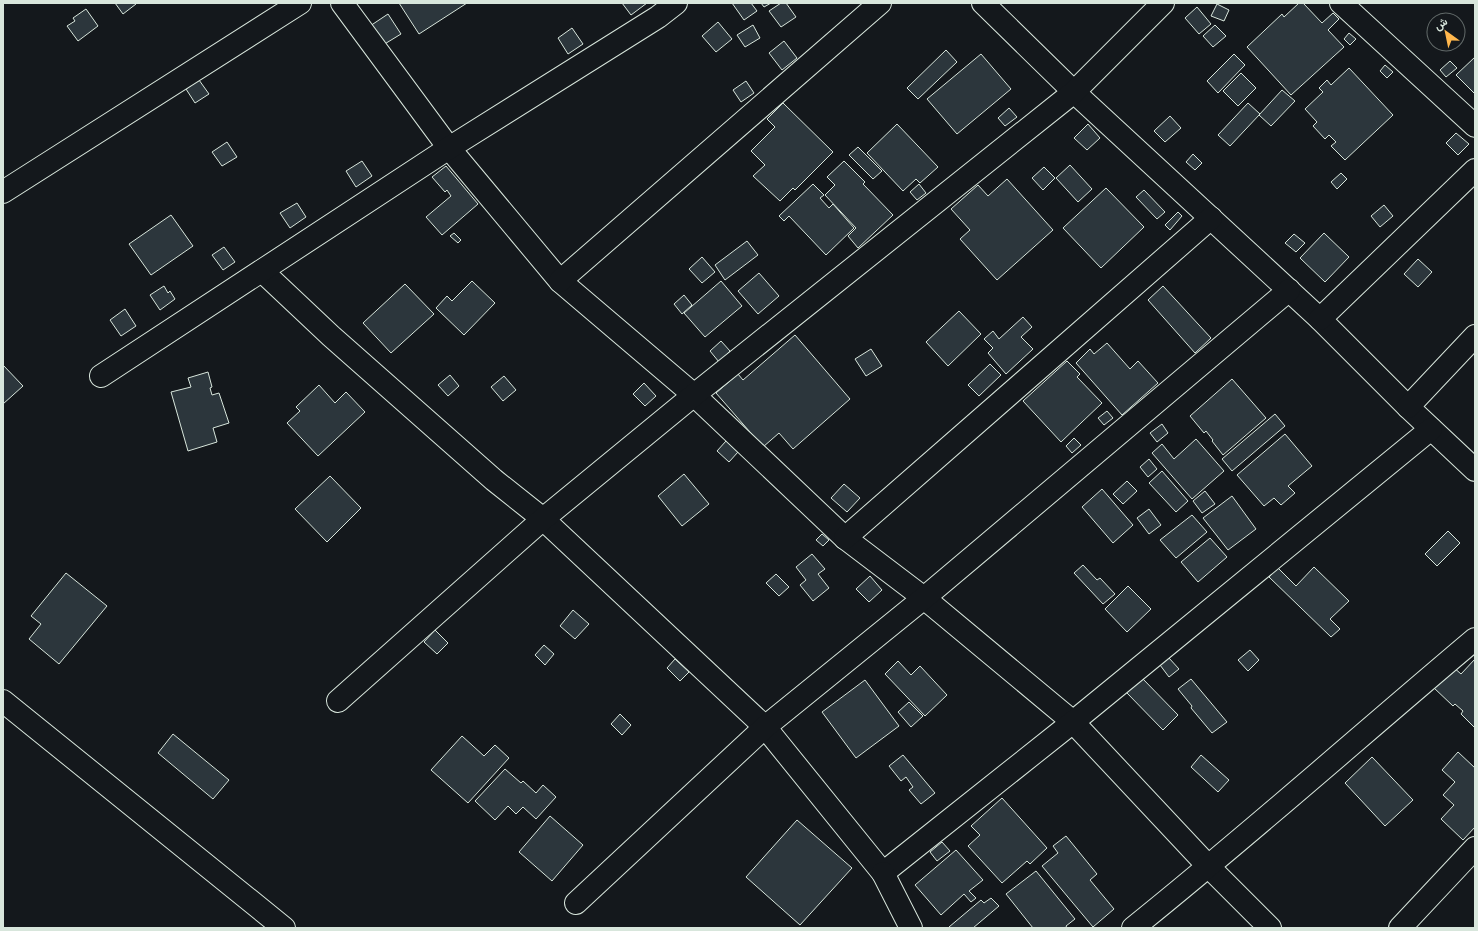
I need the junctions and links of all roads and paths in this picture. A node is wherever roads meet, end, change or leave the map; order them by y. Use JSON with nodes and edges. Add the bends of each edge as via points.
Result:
{"nodes":[{"id":1,"x":300,"y":3,"type":"edge"},
{"id":2,"x":342,"y":3,"type":"edge"},
{"id":3,"x":676,"y":3,"type":"edge"},
{"id":4,"x":880,"y":3,"type":"edge"},
{"id":5,"x":984,"y":3,"type":"edge"},
{"id":6,"x":1163,"y":3,"type":"edge"},
{"id":7,"x":1341,"y":3,"type":"edge"},
{"id":8,"x":1074,"y":92,"type":"junction"},
{"id":9,"x":1475,"y":126,"type":"edge"},
{"id":10,"x":449,"y":148,"type":"junction"},
{"id":11,"x":1475,"y":170,"type":"edge"},
{"id":12,"x":3,"y":192,"type":"edge"},
{"id":13,"x":1211,"y":218,"type":"junction"},
{"id":14,"x":262,"y":272,"type":"junction"},
{"id":15,"x":560,"y":281,"type":"junction"},
{"id":16,"x":1289,"y":290,"type":"junction"},
{"id":17,"x":1320,"y":319,"type":"junction"},
{"id":18,"x":1475,"y":336,"type":"edge"},
{"id":19,"x":101,"y":376,"type":"dead end"},
{"id":20,"x":694,"y":395,"type":"junction"},
{"id":21,"x":1408,"y":407,"type":"junction"},
{"id":22,"x":1431,"y":428,"type":"junction"},
{"id":23,"x":1475,"y":470,"type":"edge"},
{"id":24,"x":543,"y":519,"type":"junction"},
{"id":25,"x":845,"y":538,"type":"junction"},
{"id":26,"x":924,"y":598,"type":"junction"},
{"id":27,"x":1475,"y":640,"type":"edge"},
{"id":28,"x":3,"y":701,"type":"edge"},
{"id":29,"x":338,"y":701,"type":"dead end"},
{"id":30,"x":1073,"y":722,"type":"junction"},
{"id":31,"x":765,"y":727,"type":"junction"},
{"id":32,"x":1475,"y":848,"type":"edge"},
{"id":33,"x":1209,"y":867,"type":"junction"},
{"id":34,"x":884,"y":873,"type":"junction"},
{"id":35,"x":576,"y":902,"type":"dead end"},
{"id":36,"x":284,"y":928,"type":"edge"},
{"id":37,"x":911,"y":928,"type":"edge"},
{"id":38,"x":1133,"y":928,"type":"edge"},
{"id":39,"x":1270,"y":928,"type":"edge"},
{"id":40,"x":1400,"y":928,"type":"edge"}],
"edges":[{"from":1,"to":12,"type":"street"},
{"from":2,"to":10,"type":"street"},
{"from":3,"to":10,"type":"street","via":[[658,17]]},
{"from":4,"to":15,"type":"street"},
{"from":5,"to":8,"type":"street"},
{"from":6,"to":8,"type":"street"},
{"from":7,"to":9,"type":"street"},
{"from":8,"to":13,"type":"street"},
{"from":8,"to":20,"type":"street"},
{"from":10,"to":14,"type":"street"},
{"from":10,"to":15,"type":"street"},
{"from":11,"to":17,"type":"street"},
{"from":13,"to":16,"type":"street"},
{"from":13,"to":25,"type":"street"},
{"from":14,"to":19,"type":"street"},
{"from":14,"to":24,"type":"street","via":[[482,470]]},
{"from":15,"to":20,"type":"street"},
{"from":16,"to":17,"type":"street"},
{"from":16,"to":26,"type":"street"},
{"from":17,"to":21,"type":"street"},
{"from":18,"to":21,"type":"street"},
{"from":20,"to":24,"type":"street"},
{"from":20,"to":25,"type":"street"},
{"from":21,"to":22,"type":"street"},
{"from":22,"to":23,"type":"street"},
{"from":22,"to":30,"type":"street"},
{"from":24,"to":29,"type":"street"},
{"from":24,"to":31,"type":"street"},
{"from":25,"to":26,"type":"street"},
{"from":26,"to":30,"type":"street"},
{"from":26,"to":31,"type":"street"},
{"from":27,"to":33,"type":"street"},
{"from":28,"to":36,"type":"street"},
{"from":30,"to":33,"type":"street"},
{"from":30,"to":34,"type":"street"},
{"from":31,"to":34,"type":"street"},
{"from":31,"to":35,"type":"street"},
{"from":32,"to":40,"type":"street"},
{"from":33,"to":38,"type":"street"},
{"from":33,"to":39,"type":"street"},
{"from":34,"to":37,"type":"street"}]}
